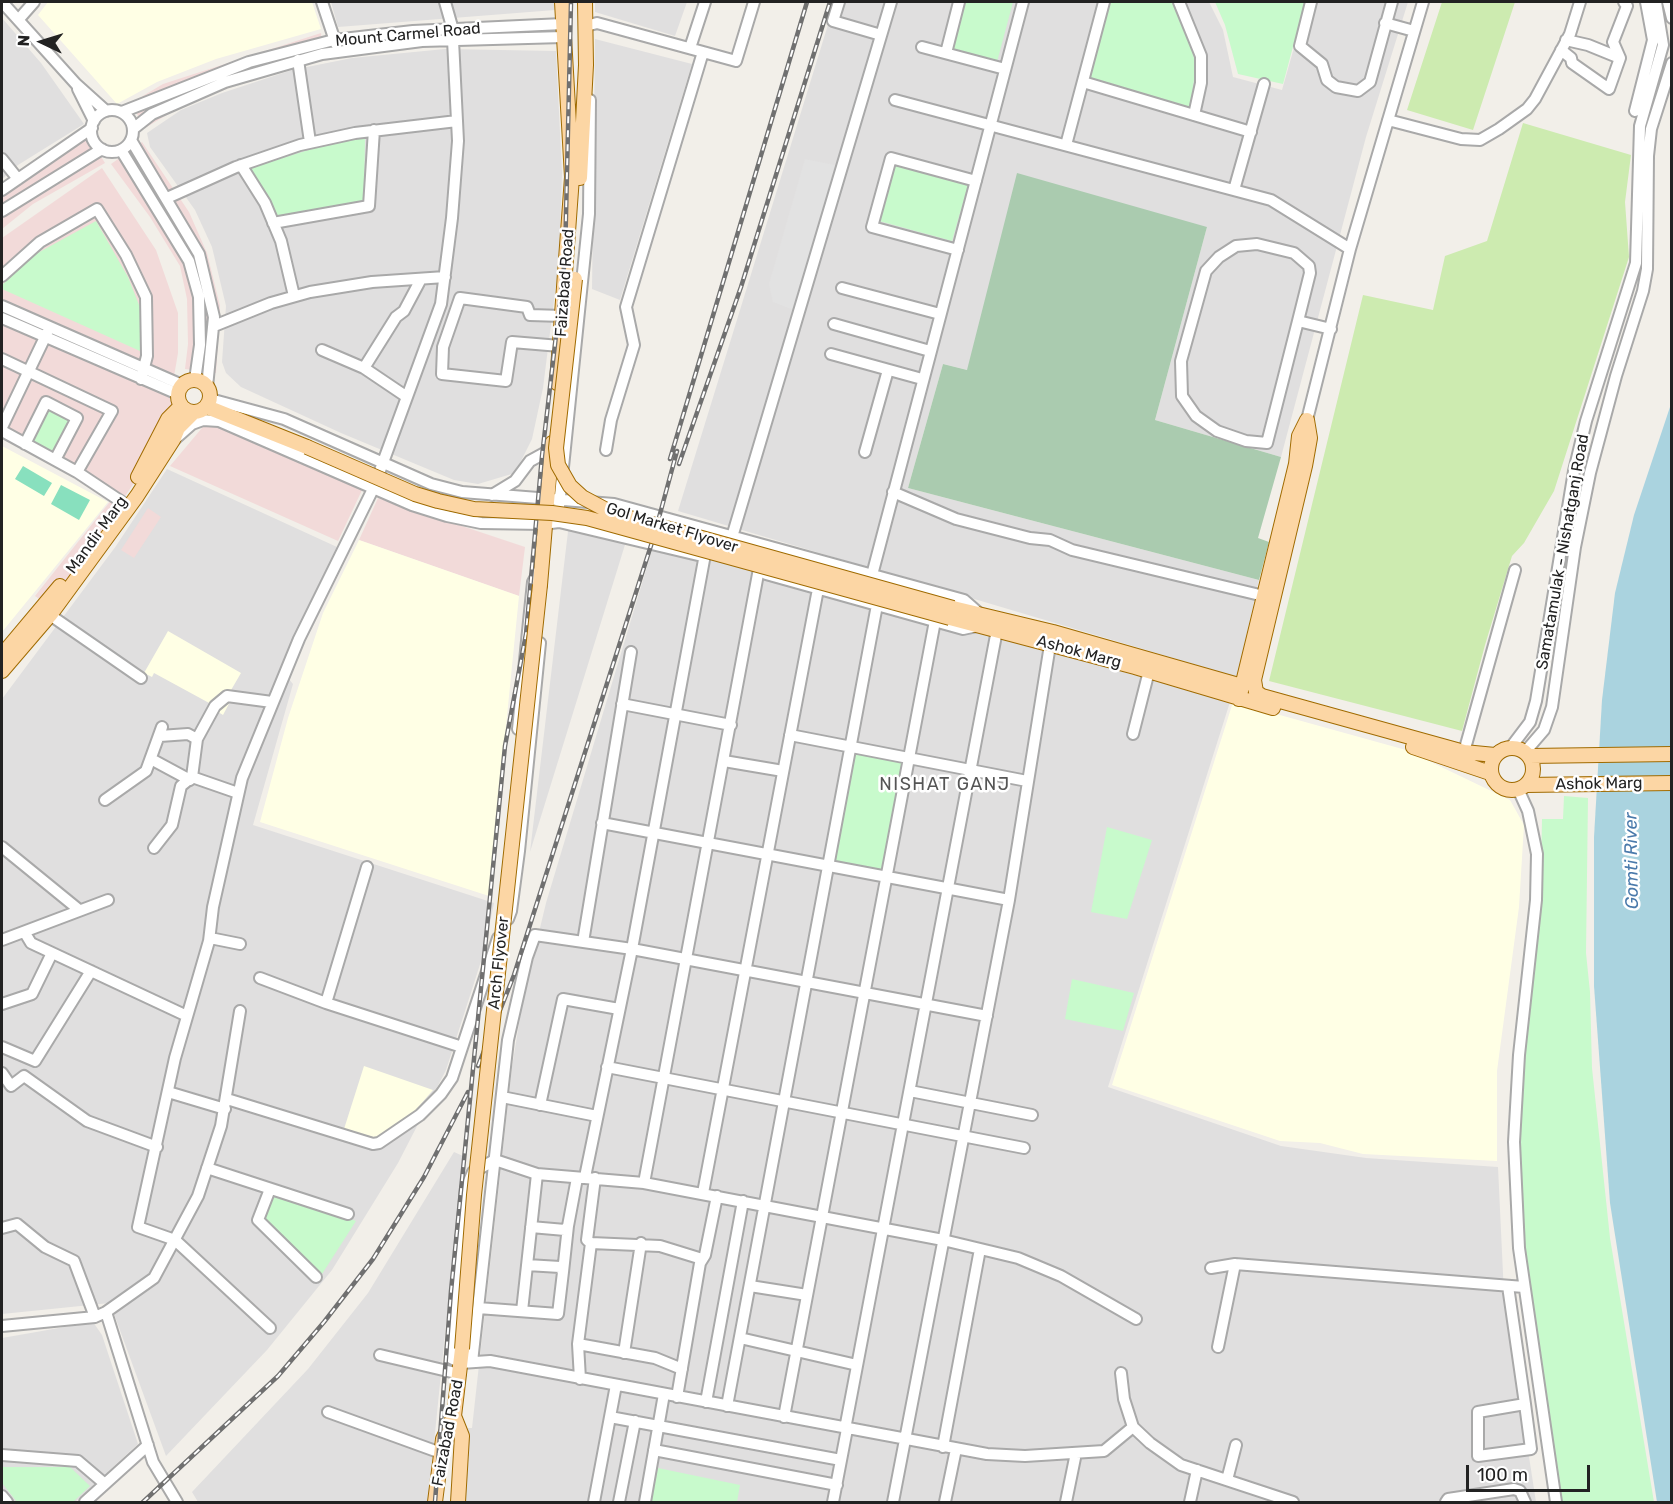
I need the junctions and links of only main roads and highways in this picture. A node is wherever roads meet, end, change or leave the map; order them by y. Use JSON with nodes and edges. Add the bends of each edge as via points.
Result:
{"nodes":[{"id":1,"x":562,"y":2,"type":"edge"},
{"id":2,"x":585,"y":2,"type":"edge"},
{"id":3,"x":585,"y":65,"type":"joint"},
{"id":4,"x":194,"y":396,"type":"junction"},
{"id":5,"x":542,"y":564,"type":"joint"},
{"id":6,"x":952,"y":613,"type":"junction"},
{"id":7,"x":981,"y":620,"type":"junction"},
{"id":8,"x":2,"y":655,"type":"edge"},
{"id":9,"x":2,"y":671,"type":"edge"},
{"id":10,"x":1240,"y":693,"type":"junction"},
{"id":11,"x":1527,"y":754,"type":"junction"},
{"id":12,"x":1671,"y":754,"type":"edge"},
{"id":13,"x":1495,"y":756,"type":"junction"},
{"id":14,"x":1490,"y":773,"type":"junction"},
{"id":15,"x":1671,"y":783,"type":"edge"},
{"id":16,"x":1522,"y":787,"type":"junction"},
{"id":17,"x":464,"y":1362,"type":"joint"},
{"id":18,"x":454,"y":1416,"type":"junction"},
{"id":19,"x":435,"y":1503,"type":"edge"},
{"id":20,"x":458,"y":1503,"type":"edge"}],
"edges":[{"from":1,"to":5,"type":"main road","name":"Faizabad Road","via":[[572,177],[552,449],[553,500],[543,524]]},
{"from":2,"to":3,"type":"main road","name":"Faizabad Road"},
{"from":3,"to":6,"type":"main road","name":"Gol Market Flyover","bridge":true,"via":[[575,279],[556,448],[558,465],[570,486],[612,513]]},
{"from":4,"to":6,"type":"main road","name":"Gol Market Flyover","bridge":true,"via":[[220,412],[438,501],[588,518]]},
{"from":4,"to":8,"type":"main road","name":"Mandir Marg","via":[[168,419],[145,467],[122,502],[43,608]]},
{"from":4,"to":9,"type":"main road","via":[[173,440],[137,496],[50,615]]},
{"from":5,"to":17,"type":"main road","name":"Arch Flyover","bridge":true,"via":[[474,1195]]},
{"from":6,"to":7,"type":"main road","name":"Gol Market Flyover"},
{"from":7,"to":10,"type":"main road","name":"Ashok Marg"},
{"from":7,"to":10,"type":"main road","name":"Ashok Marg","via":[[998,630],[1050,645]]},
{"from":10,"to":13,"type":"main road","via":[[1296,464],[1299,436],[1307,420],[1310,438],[1305,466],[1254,680],[1256,692],[1464,752]]},
{"from":10,"to":14,"type":"main road","name":"Ashok Marg"},
{"from":11,"to":12,"type":"main road","name":"Ashok Marg"},
{"from":11,"to":13,"type":"main road","via":[[1510,747]]},
{"from":11,"to":16,"type":"main road","via":[[1533,768]]},
{"from":13,"to":14,"type":"main road"},
{"from":14,"to":16,"type":"main road","via":[[1501,788]]},
{"from":15,"to":16,"type":"main road","name":"Ashok Marg"},
{"from":17,"to":18,"type":"main road","name":"Faizabad Road"},
{"from":18,"to":19,"type":"main road","name":"Faizabad Road","via":[[443,1439]]},
{"from":18,"to":20,"type":"main road","via":[[462,1436]]}]}
